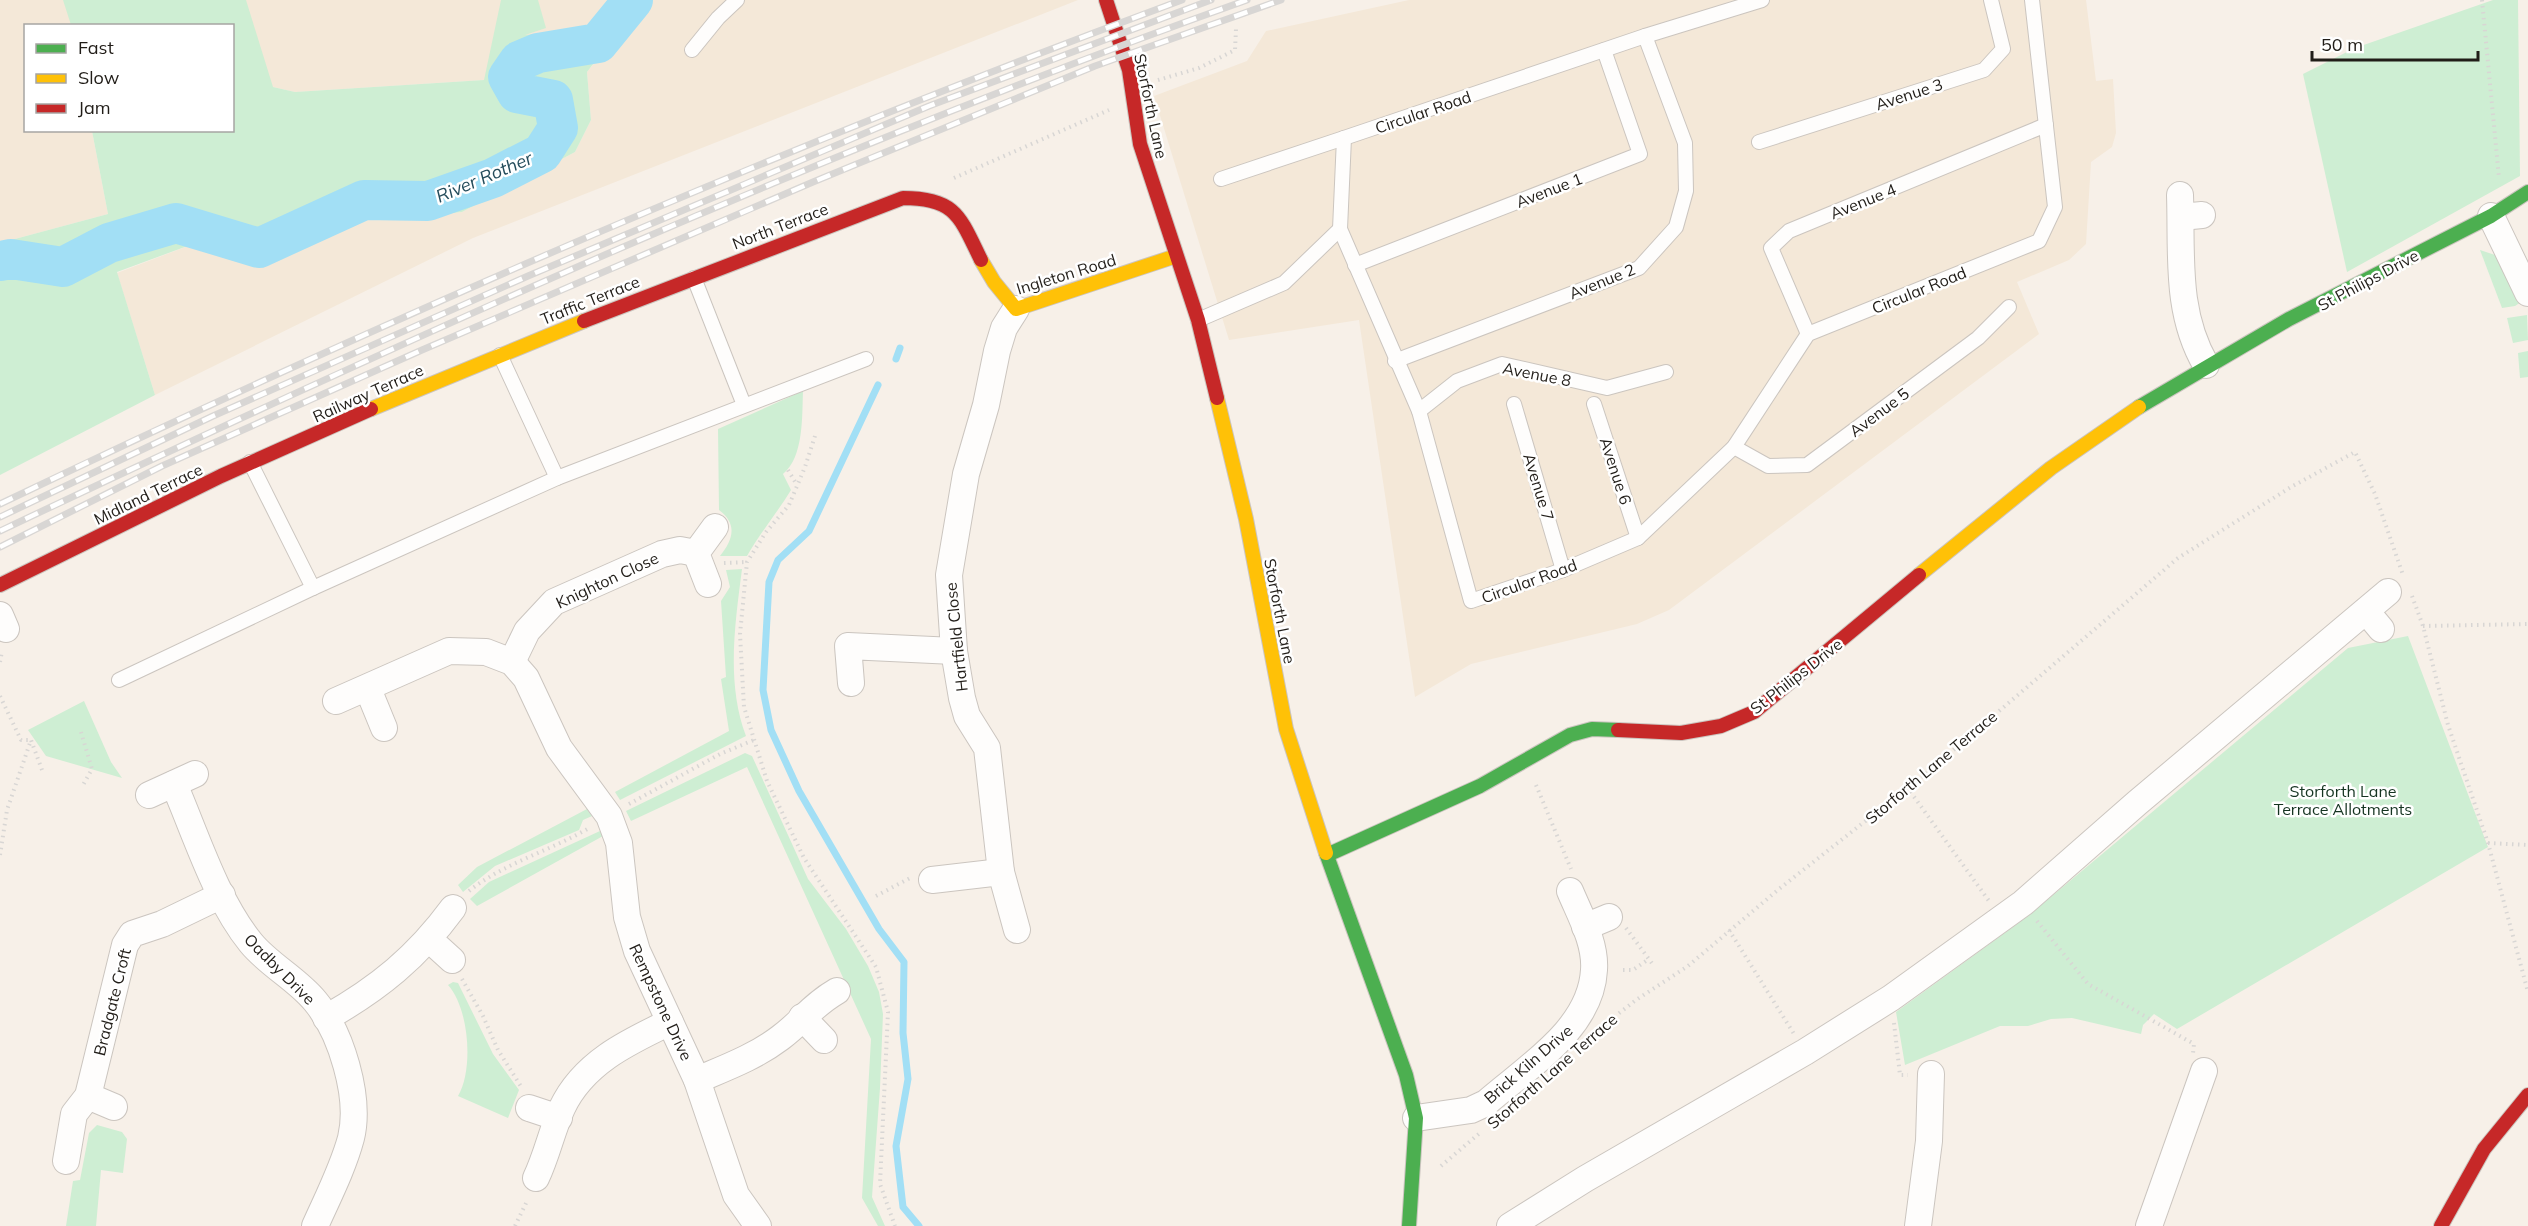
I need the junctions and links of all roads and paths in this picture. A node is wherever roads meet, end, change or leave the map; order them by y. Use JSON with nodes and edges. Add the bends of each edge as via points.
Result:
{"nodes":[{"id":1,"x":737,"y":0,"type":"edge"},
{"id":2,"x":1106,"y":0,"type":"edge"},
{"id":3,"x":1762,"y":0,"type":"edge"},
{"id":4,"x":1991,"y":0,"type":"edge"},
{"id":5,"x":2032,"y":0,"type":"edge"},
{"id":6,"x":2482,"y":0,"type":"edge"},
{"id":7,"x":1236,"y":29,"type":"dead end"},
{"id":8,"x":1646,"y":36,"type":"junction"},
{"id":9,"x":692,"y":50,"type":"dead end"},
{"id":10,"x":1604,"y":50,"type":"junction"},
{"id":11,"x":1131,"y":87,"type":"junction"},
{"id":12,"x":1133,"y":107,"type":"junction"},
{"id":13,"x":2046,"y":125,"type":"junction"},
{"id":14,"x":1344,"y":138,"type":"junction"},
{"id":15,"x":1759,"y":142,"type":"dead end"},
{"id":16,"x":1221,"y":178,"type":"dead end"},
{"id":17,"x":2528,"y":192,"type":"edge"},
{"id":18,"x":926,"y":197,"type":"junction"},
{"id":19,"x":2188,"y":209,"type":"dead end"},
{"id":20,"x":2497,"y":213,"type":"junction"},
{"id":21,"x":1340,"y":229,"type":"junction"},
{"id":22,"x":1176,"y":256,"type":"junction"},
{"id":23,"x":1355,"y":265,"type":"junction"},
{"id":24,"x":693,"y":276,"type":"junction"},
{"id":25,"x":2528,"y":293,"type":"edge"},
{"id":26,"x":2009,"y":307,"type":"dead end"},
{"id":27,"x":1016,"y":309,"type":"junction"},
{"id":28,"x":1198,"y":320,"type":"junction"},
{"id":29,"x":1808,"y":334,"type":"junction"},
{"id":30,"x":498,"y":354,"type":"junction"},
{"id":31,"x":866,"y":359,"type":"dead end"},
{"id":32,"x":1395,"y":361,"type":"junction"},
{"id":33,"x":2206,"y":365,"type":"junction"},
{"id":34,"x":1666,"y":372,"type":"dead end"},
{"id":35,"x":1514,"y":404,"type":"dead end"},
{"id":36,"x":1594,"y":404,"type":"dead end"},
{"id":37,"x":744,"y":405,"type":"junction"},
{"id":38,"x":1419,"y":411,"type":"junction"},
{"id":39,"x":815,"y":436,"type":"dead end"},
{"id":40,"x":1734,"y":447,"type":"junction"},
{"id":41,"x":250,"y":462,"type":"junction"},
{"id":42,"x":788,"y":470,"type":"dead end"},
{"id":43,"x":558,"y":478,"type":"junction"},
{"id":44,"x":797,"y":485,"type":"junction"},
{"id":45,"x":715,"y":527,"type":"dead end"},
{"id":46,"x":1638,"y":538,"type":"junction"},
{"id":47,"x":696,"y":553,"type":"junction"},
{"id":48,"x":1563,"y":570,"type":"junction"},
{"id":49,"x":708,"y":584,"type":"dead end"},
{"id":50,"x":0,"y":585,"type":"edge"},
{"id":51,"x":313,"y":588,"type":"junction"},
{"id":52,"x":2401,"y":588,"type":"junction"},
{"id":53,"x":2528,"y":624,"type":"edge"},
{"id":54,"x":2422,"y":626,"type":"junction"},
{"id":55,"x":954,"y":651,"type":"junction"},
{"id":56,"x":512,"y":662,"type":"junction"},
{"id":57,"x":119,"y":680,"type":"dead end"},
{"id":58,"x":851,"y":683,"type":"dead end"},
{"id":59,"x":368,"y":689,"type":"junction"},
{"id":60,"x":0,"y":696,"type":"edge"},
{"id":61,"x":336,"y":702,"type":"dead end"},
{"id":62,"x":384,"y":728,"type":"dead end"},
{"id":63,"x":81,"y":732,"type":"dead end"},
{"id":64,"x":31,"y":740,"type":"junction"},
{"id":65,"x":1526,"y":762,"type":"junction"},
{"id":66,"x":42,"y":770,"type":"dead end"},
{"id":67,"x":83,"y":785,"type":"dead end"},
{"id":68,"x":1906,"y":787,"type":"junction"},
{"id":69,"x":149,"y":795,"type":"dead end"},
{"id":70,"x":2488,"y":843,"type":"junction"},
{"id":71,"x":2528,"y":845,"type":"edge"},
{"id":72,"x":0,"y":855,"type":"edge"},
{"id":73,"x":1327,"y":855,"type":"junction"},
{"id":74,"x":1001,"y":872,"type":"junction"},
{"id":75,"x":932,"y":880,"type":"joint"},
{"id":76,"x":1570,"y":891,"type":"joint"},
{"id":77,"x":222,"y":895,"type":"junction"},
{"id":78,"x":876,"y":896,"type":"dead end"},
{"id":79,"x":2023,"y":903,"type":"junction"},
{"id":80,"x":453,"y":908,"type":"dead end"},
{"id":81,"x":1609,"y":917,"type":"joint"},
{"id":82,"x":2002,"y":918,"type":"junction"},
{"id":83,"x":1585,"y":927,"type":"junction"},
{"id":84,"x":1017,"y":930,"type":"dead end"},
{"id":85,"x":1729,"y":930,"type":"junction"},
{"id":86,"x":429,"y":940,"type":"junction"},
{"id":87,"x":1649,"y":959,"type":"junction"},
{"id":88,"x":452,"y":960,"type":"joint"},
{"id":89,"x":1654,"y":966,"type":"dead end"},
{"id":90,"x":1623,"y":970,"type":"dead end"},
{"id":91,"x":2526,"y":976,"type":"edge"},
{"id":92,"x":837,"y":991,"type":"dead end"},
{"id":93,"x":2528,"y":992,"type":"edge"},
{"id":94,"x":1891,"y":998,"type":"junction"},
{"id":95,"x":802,"y":1017,"type":"junction"},
{"id":96,"x":326,"y":1018,"type":"junction"},
{"id":97,"x":670,"y":1022,"type":"junction"},
{"id":98,"x":1595,"y":1032,"type":"dead end"},
{"id":99,"x":824,"y":1040,"type":"dead end"},
{"id":100,"x":1805,"y":1052,"type":"junction"},
{"id":101,"x":2204,"y":1071,"type":"joint"},
{"id":102,"x":1931,"y":1074,"type":"joint"},
{"id":103,"x":697,"y":1080,"type":"junction"},
{"id":104,"x":88,"y":1096,"type":"junction"},
{"id":105,"x":2527,"y":1099,"type":"edge"},
{"id":106,"x":114,"y":1107,"type":"dead end"},
{"id":107,"x":529,"y":1108,"type":"joint"},
{"id":108,"x":559,"y":1118,"type":"junction"},
{"id":109,"x":1416,"y":1118,"type":"junction"},
{"id":110,"x":1486,"y":1128,"type":"dead end"},
{"id":111,"x":66,"y":1161,"type":"dead end"},
{"id":112,"x":536,"y":1178,"type":"joint"},
{"id":113,"x":1414,"y":1191,"type":"junction"},
{"id":114,"x":315,"y":1226,"type":"edge"},
{"id":115,"x":515,"y":1226,"type":"edge"},
{"id":116,"x":758,"y":1226,"type":"edge"},
{"id":117,"x":895,"y":1226,"type":"edge"},
{"id":118,"x":1409,"y":1226,"type":"edge"},
{"id":119,"x":1510,"y":1226,"type":"edge"},
{"id":120,"x":1918,"y":1226,"type":"edge"},
{"id":121,"x":2149,"y":1226,"type":"edge"},
{"id":122,"x":2441,"y":1226,"type":"edge"}],
"edges":[{"from":1,"to":9,"type":"lane"},
{"from":2,"to":11,"type":"street","name":"Storforth Lane"},
{"from":3,"to":8,"type":"lane","name":"Circular Road"},
{"from":4,"to":15,"type":"lane","name":"Avenue 3","via":[[2003,49],[1984,70]]},
{"from":5,"to":13,"type":"lane","name":"Circular Road"},
{"from":6,"to":20,"type":"path"},
{"from":7,"to":11,"type":"path","via":[[1235,50],[1199,68]]},
{"from":8,"to":10,"type":"lane","name":"Circular Road"},
{"from":8,"to":32,"type":"lane","name":"Avenue 2","via":[[1685,142],[1686,191],[1676,227],[1639,268]]},
{"from":10,"to":14,"type":"lane","name":"Circular Road"},
{"from":10,"to":23,"type":"lane","name":"Avenue 1","via":[[1640,154]]},
{"from":11,"to":12,"type":"street","name":"Storforth Lane"},
{"from":12,"to":18,"type":"path","via":[[1110,110],[950,180]]},
{"from":12,"to":22,"type":"street","name":"Storforth Lane","via":[[1140,144]]},
{"from":13,"to":29,"type":"lane","name":"Circular Road","via":[[2055,207],[2039,241]]},
{"from":13,"to":29,"type":"lane","name":"Avenue 4","via":[[1789,231],[1771,248]]},
{"from":14,"to":16,"type":"lane"},
{"from":14,"to":21,"type":"lane","name":"Circular Road"},
{"from":17,"to":20,"type":"street","name":"St Philips Drive"},
{"from":18,"to":24,"type":"street","name":"North Terrace","via":[[903,198]]},
{"from":18,"to":27,"type":"street","name":"Ingleton Road","via":[[947,205],[965,221],[983,264]]},
{"from":19,"to":33,"type":"street","via":[[2185,313],[2193,342]]},
{"from":20,"to":25,"type":"street"},
{"from":20,"to":33,"type":"street","name":"St Philips Drive"},
{"from":21,"to":23,"type":"lane","name":"Circular Road"},
{"from":21,"to":28,"type":"lane","via":[[1284,283]]},
{"from":22,"to":27,"type":"street","name":"Ingleton Road"},
{"from":22,"to":28,"type":"street","name":"Storforth Lane"},
{"from":23,"to":32,"type":"lane","name":"Circular Road"},
{"from":24,"to":30,"type":"street","name":"Traffic Terrace"},
{"from":24,"to":37,"type":"lane"},
{"from":26,"to":40,"type":"lane","name":"Avenue 5","via":[[1978,338],[1807,465],[1768,466]]},
{"from":27,"to":55,"type":"street","name":"Hartfield Close","via":[[1004,328],[997,351],[966,474],[949,574]]},
{"from":28,"to":73,"type":"street","name":"Storforth Lane","via":[[1246,519],[1286,729]]},
{"from":29,"to":40,"type":"lane","name":"Circular Road"},
{"from":30,"to":41,"type":"street","name":"Railway Terrace"},
{"from":30,"to":43,"type":"lane"},
{"from":31,"to":37,"type":"lane"},
{"from":32,"to":38,"type":"lane","name":"Circular Road"},
{"from":33,"to":65,"type":"street","name":"St Philips Drive","via":[[2095,436],[1978,525],[1754,712],[1721,726],[1681,732],[1592,729],[1570,735]]},
{"from":34,"to":38,"type":"lane","name":"Avenue 8","via":[[1607,388],[1502,364],[1457,381]]},
{"from":35,"to":48,"type":"lane","name":"Avenue 7"},
{"from":36,"to":46,"type":"lane","name":"Avenue 6"},
{"from":37,"to":43,"type":"lane"},
{"from":38,"to":48,"type":"lane","name":"Circular Road","via":[[1471,601]]},
{"from":39,"to":44,"type":"path"},
{"from":40,"to":46,"type":"lane","name":"Circular Road"},
{"from":41,"to":50,"type":"street","name":"Midland Terrace"},
{"from":41,"to":51,"type":"lane"},
{"from":42,"to":44,"type":"path"},
{"from":43,"to":51,"type":"lane"},
{"from":44,"to":117,"type":"path","via":[[789,505],[747,561],[740,634],[744,707],[767,781],[804,858],[876,967],[888,1012],[880,1185]]},
{"from":45,"to":47,"type":"street"},
{"from":46,"to":48,"type":"lane","name":"Circular Road"},
{"from":47,"to":49,"type":"street"},
{"from":47,"to":56,"type":"street","name":"Knighton Close","via":[[680,550],[662,554],[554,602],[527,631]]},
{"from":51,"to":57,"type":"lane"},
{"from":52,"to":54,"type":"path"},
{"from":52,"to":68,"type":"path","name":"Storforth Lane Terrace","via":[[2375,494],[2355,452],[2178,558],[2096,631]]},
{"from":52,"to":79,"type":"street","via":[[2373,620]]},
{"from":53,"to":54,"type":"path"},
{"from":54,"to":70,"type":"path","via":[[2448,725]]},
{"from":55,"to":58,"type":"street","via":[[848,646]]},
{"from":55,"to":74,"type":"street","name":"Hartfield Close","via":[[967,716],[987,747]]},
{"from":56,"to":59,"type":"street","via":[[486,652],[449,651]]},
{"from":56,"to":97,"type":"street","name":"Rempstone Drive","via":[[526,678],[559,748],[609,816],[619,843],[636,951]]},
{"from":59,"to":61,"type":"street"},
{"from":59,"to":62,"type":"street"},
{"from":60,"to":64,"type":"path","via":[[21,740]]},
{"from":63,"to":67,"type":"path","via":[[92,769]]},
{"from":64,"to":66,"type":"path"},
{"from":64,"to":72,"type":"path","via":[[7,810]]},
{"from":65,"to":73,"type":"street","name":"St Philips Drive"},
{"from":65,"to":76,"type":"path","via":[[1573,874]]},
{"from":68,"to":82,"type":"path"},
{"from":68,"to":85,"type":"path","name":"Storforth Lane Terrace"},
{"from":69,"to":77,"type":"street","name":"Oadby Drive","via":[[184,779]]},
{"from":70,"to":71,"type":"path"},
{"from":70,"to":91,"type":"path"},
{"from":73,"to":109,"type":"street","name":"Storforth Lane","via":[[1406,1075]]},
{"from":74,"to":75,"type":"street"},
{"from":74,"to":84,"type":"street","name":"Hartfield Close"},
{"from":75,"to":78,"type":"path","via":[[918,874]]},
{"from":76,"to":83,"type":"street","name":"Brick Kiln Drive"},
{"from":77,"to":96,"type":"street","name":"Oadby Drive","via":[[252,945],[315,1000]]},
{"from":77,"to":104,"type":"street","name":"Bradgate Croft","via":[[132,934],[125,945]]},
{"from":79,"to":82,"type":"street"},
{"from":79,"to":101,"type":"path","via":[[2088,984],[2194,1044],[2193,1054]]},
{"from":80,"to":86,"type":"street"},
{"from":81,"to":83,"type":"street"},
{"from":81,"to":87,"type":"path","via":[[1618,913]]},
{"from":82,"to":94,"type":"street"},
{"from":83,"to":109,"type":"street","name":"Brick Kiln Drive","via":[[1594,969],[1589,998],[1573,1028],[1486,1103],[1471,1110]]},
{"from":85,"to":98,"type":"path","name":"Storforth Lane Terrace","via":[[1688,966],[1636,999]]},
{"from":85,"to":100,"type":"path"},
{"from":86,"to":88,"type":"street"},
{"from":86,"to":96,"type":"street","via":[[380,985]]},
{"from":87,"to":89,"type":"path"},
{"from":87,"to":90,"type":"path","via":[[1633,970]]},
{"from":88,"to":107,"type":"path","via":[[498,1050],[520,1082]]},
{"from":91,"to":93,"type":"path"},
{"from":92,"to":95,"type":"street"},
{"from":94,"to":100,"type":"street"},
{"from":94,"to":102,"type":"path","via":[[1900,1075]]},
{"from":95,"to":99,"type":"street"},
{"from":95,"to":103,"type":"street","via":[[780,1038],[754,1054]]},
{"from":96,"to":114,"type":"street","name":"Oadby Drive","via":[[341,1047],[349,1078],[352,1136]]},
{"from":97,"to":103,"type":"street","name":"Rempstone Drive"},
{"from":97,"to":108,"type":"street","via":[[595,1063]]},
{"from":100,"to":119,"type":"street"},
{"from":101,"to":121,"type":"street"},
{"from":102,"to":120,"type":"street","via":[[1929,1141]]},
{"from":103,"to":116,"type":"street","name":"Rempstone Drive","via":[[736,1195]]},
{"from":104,"to":106,"type":"street"},
{"from":104,"to":111,"type":"street","name":"Bradgate Croft","via":[[74,1114]]},
{"from":105,"to":122,"type":"street","via":[[2484,1149]]},
{"from":107,"to":108,"type":"street"},
{"from":108,"to":112,"type":"street"},
{"from":109,"to":113,"type":"street","name":"Storforth Lane"},
{"from":110,"to":113,"type":"path","name":"Storforth Lane Terrace"},
{"from":112,"to":115,"type":"path"},
{"from":113,"to":118,"type":"street","name":"Storforth Lane"}]}
